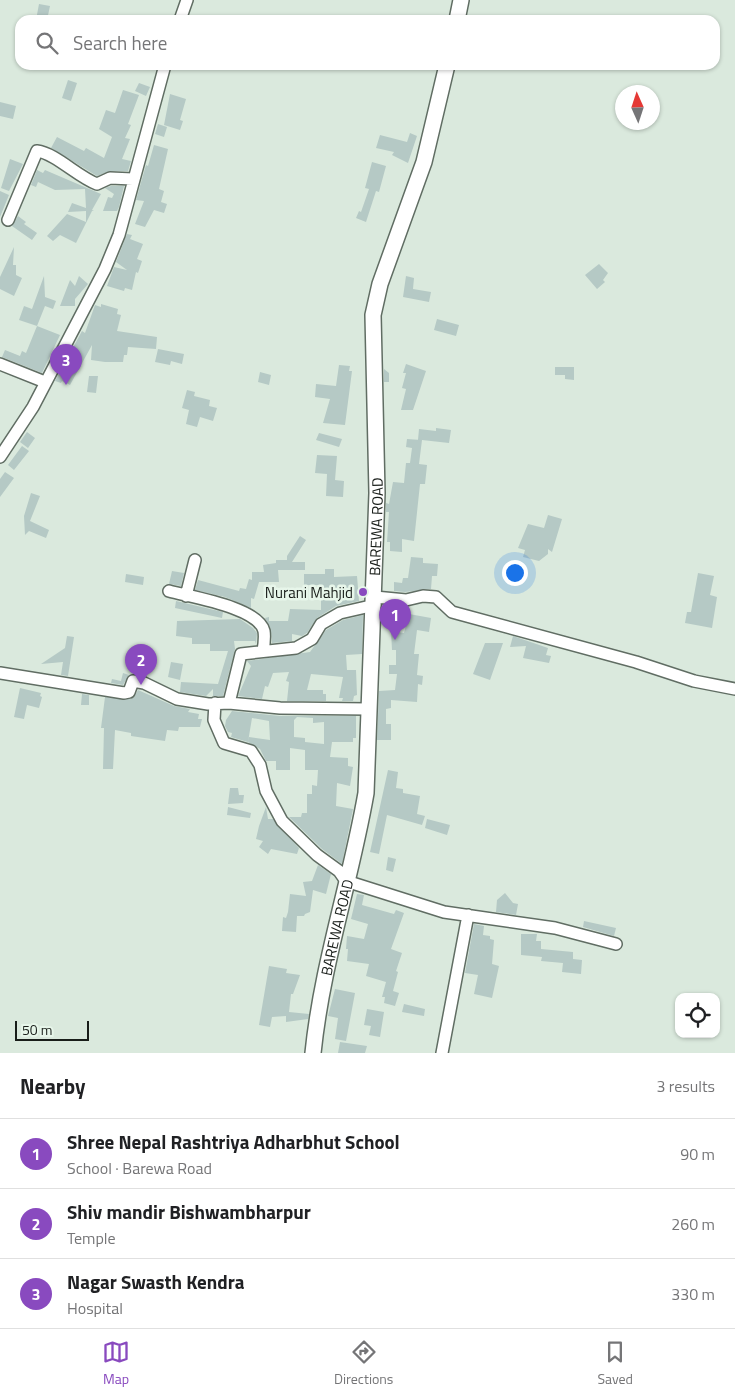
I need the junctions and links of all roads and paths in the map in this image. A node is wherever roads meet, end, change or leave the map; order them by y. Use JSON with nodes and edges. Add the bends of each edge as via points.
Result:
{"nodes":[{"id":1,"x":187,"y":0,"type":"edge"},
{"id":2,"x":461,"y":0,"type":"edge"},
{"id":3,"x":182,"y":15,"type":"edge"},
{"id":4,"x":458,"y":15,"type":"edge"},
{"id":5,"x":164,"y":70,"type":"edge"},
{"id":6,"x":445,"y":70,"type":"edge"},
{"id":7,"x":133,"y":179,"type":"junction"},
{"id":8,"x":8,"y":220,"type":"dead end"},
{"id":9,"x":0,"y":364,"type":"edge"},
{"id":10,"x":45,"y":382,"type":"junction"},
{"id":11,"x":0,"y":458,"type":"edge"},
{"id":12,"x":195,"y":560,"type":"dead end"},
{"id":13,"x":169,"y":591,"type":"dead end"},
{"id":14,"x":186,"y":596,"type":"junction"},
{"id":15,"x":375,"y":601,"type":"junction"},
{"id":16,"x":264,"y":650,"type":"junction"},
{"id":17,"x":0,"y":673,"type":"edge"},
{"id":18,"x":735,"y":689,"type":"edge"},
{"id":19,"x":215,"y":703,"type":"junction"},
{"id":20,"x":229,"y":703,"type":"junction"},
{"id":21,"x":368,"y":709,"type":"junction"},
{"id":22,"x":346,"y":881,"type":"junction"},
{"id":23,"x":468,"y":915,"type":"junction"},
{"id":24,"x":616,"y":944,"type":"dead end"},
{"id":25,"x":313,"y":1053,"type":"edge"},
{"id":26,"x":442,"y":1053,"type":"edge"}],
"edges":[{"from":1,"to":3,"type":"street"},
{"from":2,"to":4,"type":"main road"},
{"from":5,"to":7,"type":"street"},
{"from":6,"to":15,"type":"main road","name":"BAREWA ROAD","via":[[424,162],[380,284],[373,315],[377,493]]},
{"from":7,"to":8,"type":"street","via":[[110,178],[97,184],[84,180],[37,151]]},
{"from":7,"to":10,"type":"street","via":[[105,269]]},
{"from":9,"to":10,"type":"street"},
{"from":10,"to":11,"type":"street","via":[[33,408]]},
{"from":12,"to":14,"type":"street"},
{"from":13,"to":14,"type":"street"},
{"from":14,"to":16,"type":"street","via":[[238,609],[251,616],[264,631]]},
{"from":15,"to":16,"type":"street","via":[[340,613],[321,624],[312,639],[296,648]]},
{"from":15,"to":18,"type":"street","via":[[436,597],[452,612],[694,681]]},
{"from":15,"to":21,"type":"main road","name":"BAREWA ROAD"},
{"from":16,"to":20,"type":"street","via":[[241,654]]},
{"from":17,"to":19,"type":"street","via":[[124,693],[129,692],[133,681],[177,699]]},
{"from":19,"to":20,"type":"street"},
{"from":19,"to":22,"type":"street","via":[[214,720],[224,743],[251,751],[260,765],[266,791],[282,820]]},
{"from":20,"to":21,"type":"street","via":[[280,708]]},
{"from":21,"to":22,"type":"main road","name":"BAREWA ROAD","via":[[366,793]]},
{"from":22,"to":23,"type":"street","via":[[444,912]]},
{"from":22,"to":25,"type":"main road","name":"BAREWA ROAD","via":[[318,1008]]},
{"from":23,"to":24,"type":"street","via":[[555,928]]},
{"from":23,"to":26,"type":"street"}]}
